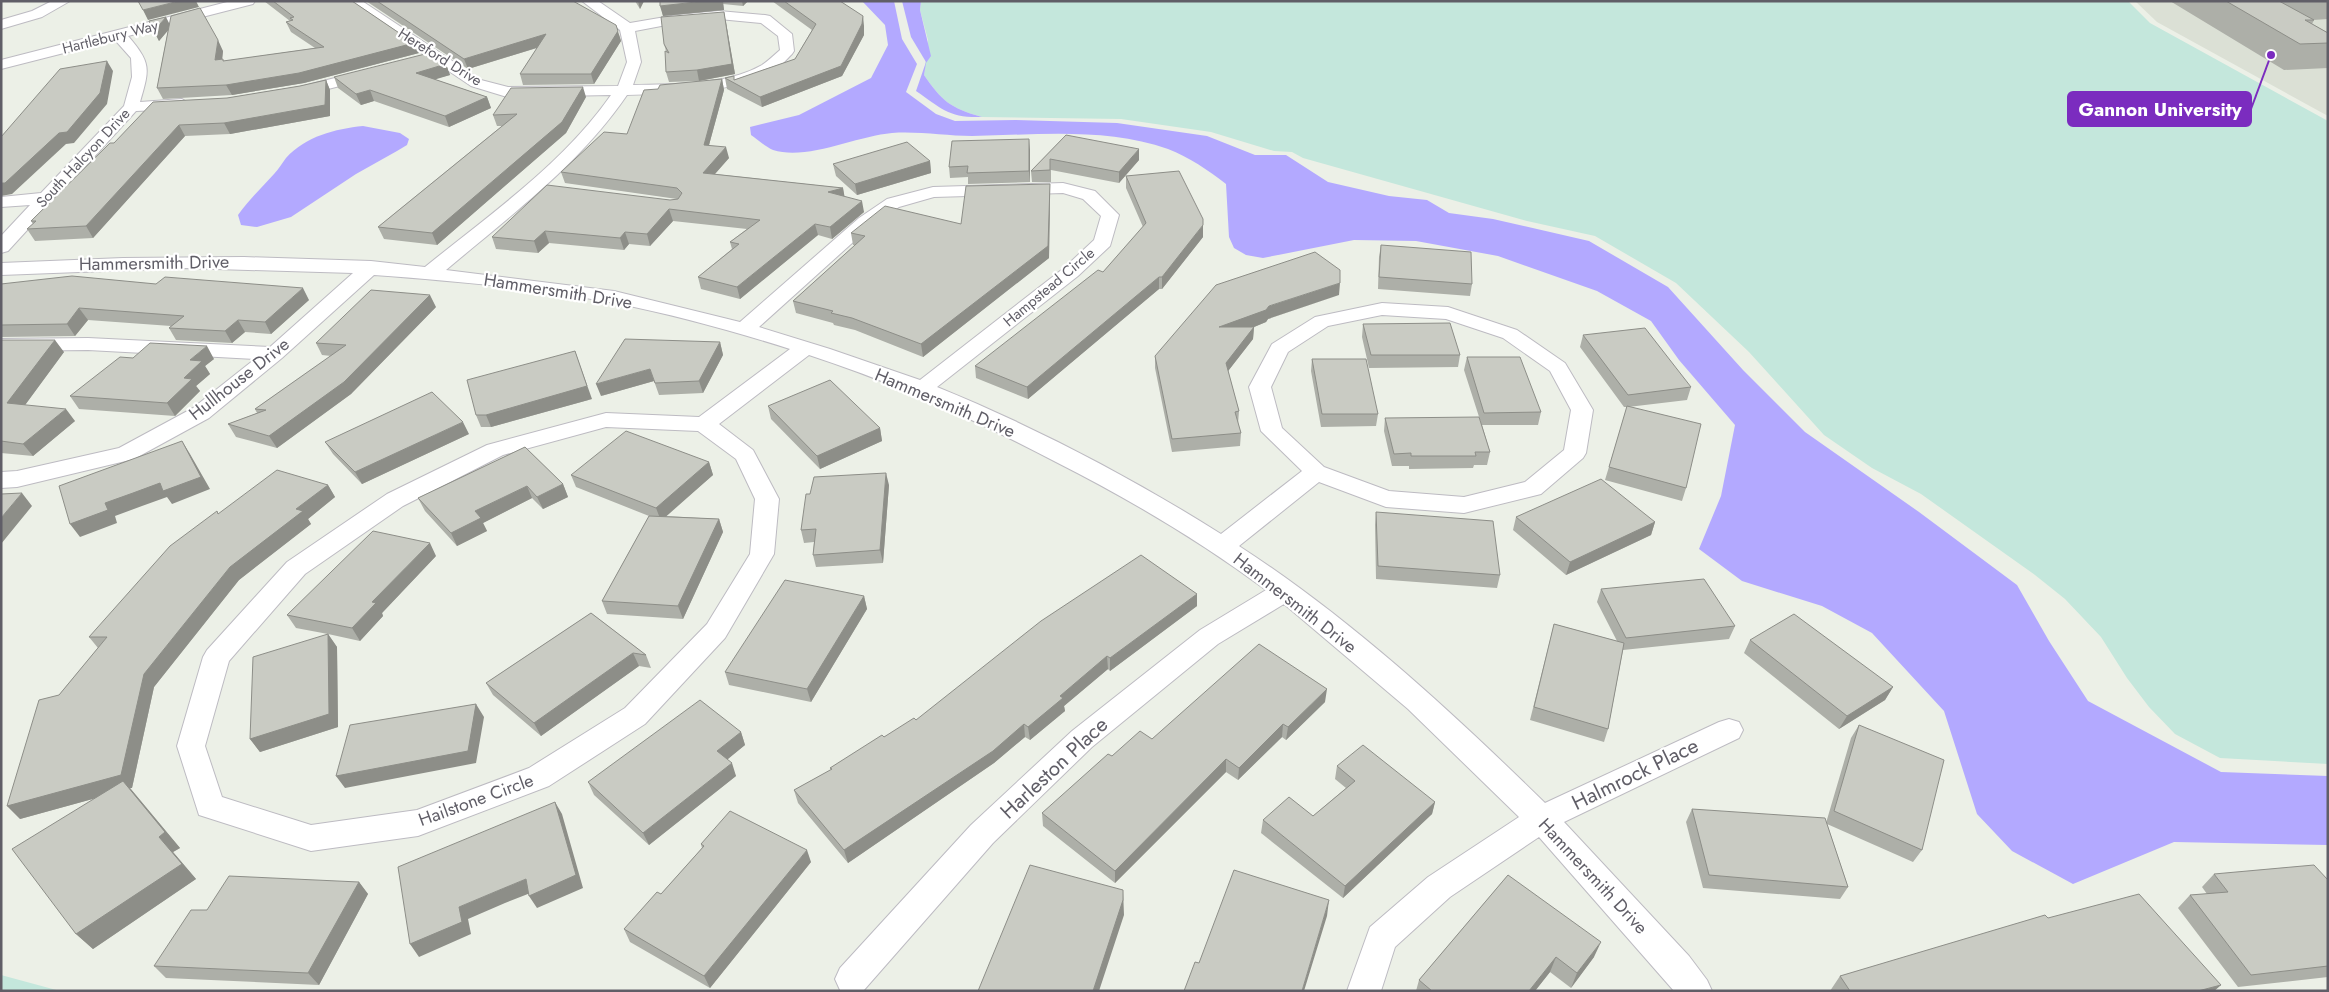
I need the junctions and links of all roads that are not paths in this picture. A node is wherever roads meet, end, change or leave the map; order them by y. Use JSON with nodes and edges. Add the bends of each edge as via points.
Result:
{"nodes":[{"id":1,"x":248,"y":1,"type":"edge"},
{"id":2,"x":352,"y":1,"type":"edge"},
{"id":3,"x":589,"y":1,"type":"edge"},
{"id":4,"x":63,"y":2,"type":"edge"},
{"id":5,"x":1,"y":25,"type":"edge"},
{"id":6,"x":627,"y":28,"type":"junction"},
{"id":7,"x":119,"y":35,"type":"junction"},
{"id":8,"x":434,"y":56,"type":"junction"},
{"id":9,"x":415,"y":61,"type":"edge"},
{"id":10,"x":1,"y":65,"type":"edge"},
{"id":11,"x":378,"y":72,"type":"edge"},
{"id":12,"x":625,"y":89,"type":"junction"},
{"id":13,"x":278,"y":95,"type":"edge"},
{"id":14,"x":195,"y":104,"type":"edge"},
{"id":15,"x":131,"y":107,"type":"junction"},
{"id":16,"x":534,"y":187,"type":"junction"},
{"id":17,"x":553,"y":189,"type":"edge"},
{"id":18,"x":44,"y":198,"type":"junction"},
{"id":19,"x":1,"y":202,"type":"edge"},
{"id":20,"x":1,"y":247,"type":"edge"},
{"id":21,"x":371,"y":267,"type":"junction"},
{"id":22,"x":1,"y":269,"type":"edge"},
{"id":23,"x":430,"y":273,"type":"junction"},
{"id":24,"x":743,"y":330,"type":"junction"},
{"id":25,"x":1,"y":345,"type":"edge"},
{"id":26,"x":805,"y":348,"type":"junction"},
{"id":27,"x":275,"y":354,"type":"junction"},
{"id":28,"x":922,"y":389,"type":"junction"},
{"id":29,"x":704,"y":424,"type":"junction"},
{"id":30,"x":1316,"y":472,"type":"junction"},
{"id":31,"x":1,"y":480,"type":"edge"},
{"id":32,"x":1222,"y":546,"type":"junction"},
{"id":33,"x":1285,"y":591,"type":"junction"},
{"id":34,"x":1729,"y":730,"type":"dead end"},
{"id":35,"x":1541,"y":819,"type":"junction"},
{"id":36,"x":852,"y":979,"type":"dead end"},
{"id":37,"x":1364,"y":991,"type":"edge"},
{"id":38,"x":1695,"y":991,"type":"edge"}],
"edges":[{"from":1,"to":7,"type":"street","name":"Hartlebury Way"},
{"from":2,"to":8,"type":"street","name":"Hereford Drive"},
{"from":3,"to":6,"type":"street"},
{"from":4,"to":5,"type":"street"},
{"from":6,"to":12,"type":"street","via":[[634,61]]},
{"from":6,"to":12,"type":"street","name":"Hereford Drive","via":[[719,15],[765,19],[785,34],[787,51],[768,68],[734,80],[681,88]]},
{"from":7,"to":10,"type":"street","name":"Hartlebury Way"},
{"from":7,"to":15,"type":"street","name":"South Halcyon Drive","via":[[138,58],[140,76]]},
{"from":8,"to":9,"type":"street"},
{"from":8,"to":12,"type":"street","name":"Hereford Drive","via":[[476,83],[507,92]]},
{"from":11,"to":13,"type":"street"},
{"from":12,"to":16,"type":"street","via":[[599,122]]},
{"from":14,"to":15,"type":"street"},
{"from":15,"to":18,"type":"street","name":"South Halcyon Drive"},
{"from":16,"to":17,"type":"street"},
{"from":16,"to":23,"type":"street"},
{"from":18,"to":19,"type":"street"},
{"from":18,"to":20,"type":"street","name":"South Halcyon Drive"},
{"from":21,"to":22,"type":"street","name":"Hammersmith Drive","via":[[164,262]]},
{"from":21,"to":23,"type":"street","name":"Hammersmith Drive"},
{"from":21,"to":27,"type":"street","name":"Hullhouse Drive"},
{"from":23,"to":24,"type":"street","name":"Hammersmith Drive","via":[[534,285],[652,305]]},
{"from":24,"to":26,"type":"street","name":"Hammersmith Drive"},
{"from":24,"to":28,"type":"street","name":"Hampstead Circle","via":[[865,222],[893,203],[933,192],[1063,188],[1089,195],[1110,215],[1103,242],[1072,272]]},
{"from":25,"to":27,"type":"street","via":[[88,344]]},
{"from":26,"to":28,"type":"street","name":"Hammersmith Drive"},
{"from":26,"to":29,"type":"street"},
{"from":27,"to":31,"type":"street","name":"Hullhouse Drive","via":[[201,413],[126,454]]},
{"from":28,"to":32,"type":"street","name":"Hammersmith Drive","via":[[1026,436]]},
{"from":29,"to":29,"type":"street","name":"Hailstone Circle","via":[[606,420],[496,450],[395,500],[296,568],[217,657],[191,746],[210,806],[310,838],[418,823],[539,777],[634,716],[716,631],[762,554],[767,500],[745,455]]},
{"from":30,"to":30,"type":"street","via":[[1386,499],[1464,505],[1533,488],[1575,453],[1582,410],[1558,367],[1510,334],[1448,313],[1382,309],[1322,321],[1279,348],[1260,387],[1272,431]]},
{"from":30,"to":32,"type":"street"},
{"from":32,"to":33,"type":"street","name":"Hammersmith Drive"},
{"from":33,"to":35,"type":"street","name":"Hammersmith Drive","via":[[1409,694]]},
{"from":33,"to":36,"type":"street","name":"Harleston Place","via":[[1209,637],[1082,739],[982,834]]},
{"from":34,"to":35,"type":"street","name":"Halmrock Place"},
{"from":35,"to":37,"type":"street","name":"Halmrock Place","via":[[1439,886],[1382,938]]},
{"from":35,"to":38,"type":"street","name":"Hammersmith Drive","via":[[1678,967]]}]}
